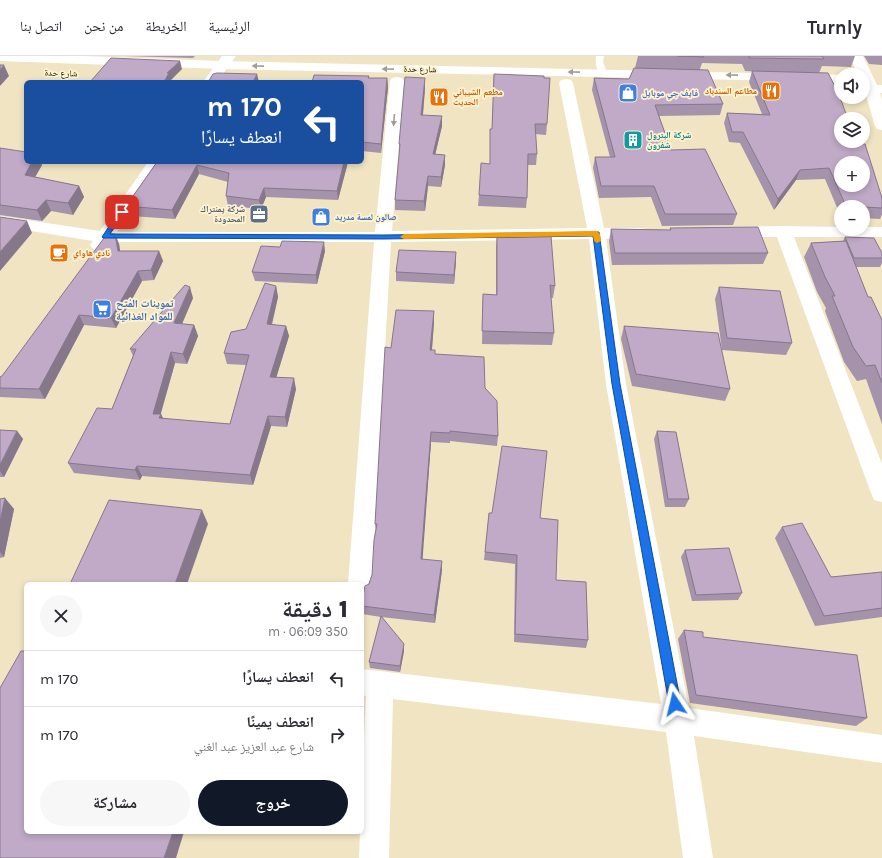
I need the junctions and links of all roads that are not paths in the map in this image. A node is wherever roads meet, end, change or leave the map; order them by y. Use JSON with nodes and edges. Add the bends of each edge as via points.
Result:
{"nodes":[{"id":1,"x":600,"y":56,"type":"edge"},
{"id":2,"x":856,"y":56,"type":"edge"},
{"id":3,"x":0,"y":57,"type":"edge"},
{"id":4,"x":225,"y":60,"type":"edge"},
{"id":5,"x":603,"y":72,"type":"junction"},
{"id":6,"x":95,"y":74,"type":"edge"},
{"id":7,"x":834,"y":78,"type":"edge"},
{"id":8,"x":212,"y":80,"type":"edge"},
{"id":9,"x":364,"y":81,"type":"edge"},
{"id":10,"x":397,"y":81,"type":"junction"},
{"id":11,"x":566,"y":84,"type":"junction"},
{"id":12,"x":872,"y":84,"type":"edge"},
{"id":13,"x":834,"y":89,"type":"edge"},
{"id":14,"x":882,"y":126,"type":"edge"},
{"id":15,"x":155,"y":164,"type":"edge"},
{"id":16,"x":0,"y":221,"type":"edge"},
{"id":17,"x":783,"y":231,"type":"junction"},
{"id":18,"x":713,"y":232,"type":"edge"},
{"id":19,"x":882,"y":232,"type":"edge"},
{"id":20,"x":659,"y":233,"type":"edge"},
{"id":21,"x":597,"y":234,"type":"junction"},
{"id":22,"x":105,"y":237,"type":"junction"},
{"id":23,"x":383,"y":237,"type":"junction"},
{"id":24,"x":91,"y":255,"type":"edge"},
{"id":25,"x":876,"y":462,"type":"edge"},
{"id":26,"x":882,"y":493,"type":"edge"},
{"id":27,"x":360,"y":582,"type":"edge"},
{"id":28,"x":371,"y":683,"type":"edge"},
{"id":29,"x":678,"y":720,"type":"junction"},
{"id":30,"x":882,"y":749,"type":"edge"},
{"id":31,"x":374,"y":858,"type":"edge"},
{"id":32,"x":698,"y":858,"type":"edge"}],
"edges":[{"from":1,"to":5,"type":"lane","via":[[599,62]]},
{"from":2,"to":12,"type":"street"},
{"from":3,"to":4,"type":"street","name":"شارع حدة"},
{"from":5,"to":4,"type":"street","name":"شارع حدة","one_way":true},
{"from":4,"to":8,"type":"street"},
{"from":7,"to":5,"type":"street","name":"شارع حدة","one_way":true},
{"from":6,"to":8,"type":"street","name":"شارع حدة"},
{"from":9,"to":10,"type":"street","name":"شارع حدة"},
{"from":10,"to":11,"type":"street","name":"شارع حدة"},
{"from":10,"to":23,"type":"street","one_way":true},
{"from":11,"to":13,"type":"street","name":"شارع حدة"},
{"from":11,"to":21,"type":"street"},
{"from":12,"to":14,"type":"street"},
{"from":15,"to":22,"type":"street"},
{"from":16,"to":22,"type":"street"},
{"from":17,"to":18,"type":"street"},
{"from":17,"to":19,"type":"street"},
{"from":17,"to":25,"type":"street"},
{"from":20,"to":21,"type":"street"},
{"from":21,"to":23,"type":"street"},
{"from":21,"to":29,"type":"street","via":[[616,384]]},
{"from":22,"to":23,"type":"street"},
{"from":22,"to":24,"type":"street"},
{"from":23,"to":27,"type":"street"},
{"from":25,"to":26,"type":"street"},
{"from":28,"to":29,"type":"street"},
{"from":28,"to":31,"type":"street"},
{"from":29,"to":30,"type":"street"},
{"from":29,"to":32,"type":"street"}]}
